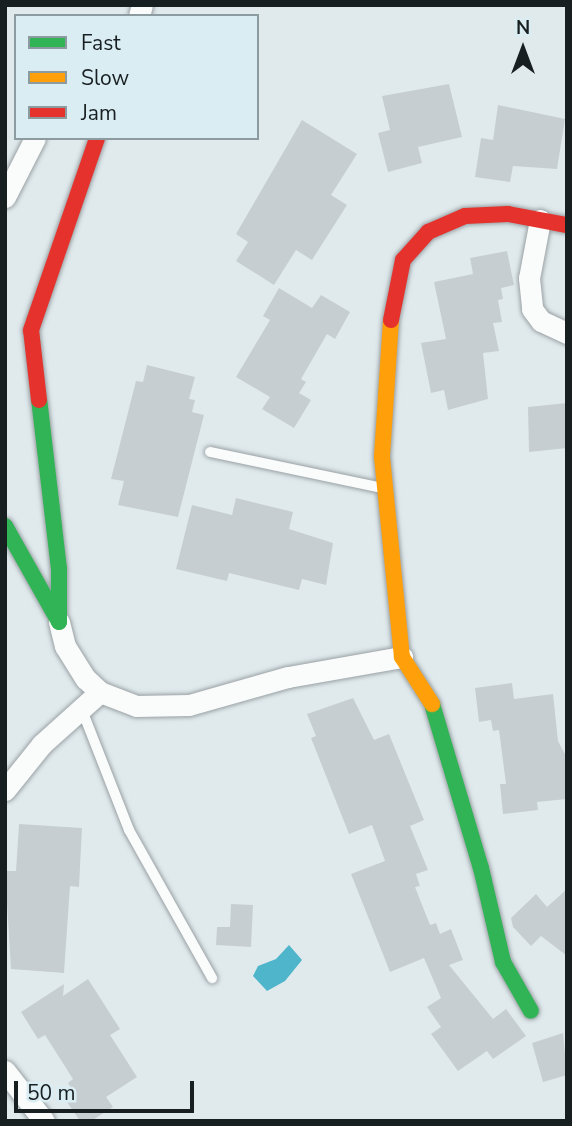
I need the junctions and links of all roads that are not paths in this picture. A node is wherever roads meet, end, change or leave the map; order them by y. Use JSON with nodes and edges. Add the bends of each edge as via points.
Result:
{"nodes":[{"id":1,"x":34,"y":140,"type":"edge"},
{"id":2,"x":96,"y":140,"type":"edge"},
{"id":3,"x":5,"y":197,"type":"edge"},
{"id":4,"x":540,"y":220,"type":"junction"},
{"id":5,"x":567,"y":225,"type":"edge"},
{"id":6,"x":567,"y":333,"type":"edge"},
{"id":7,"x":210,"y":452,"type":"dead end"},
{"id":8,"x":384,"y":489,"type":"junction"},
{"id":9,"x":5,"y":526,"type":"edge"},
{"id":10,"x":59,"y":622,"type":"junction"},
{"id":11,"x":402,"y":657,"type":"junction"},
{"id":12,"x":100,"y":692,"type":"junction"},
{"id":13,"x":82,"y":710,"type":"junction"},
{"id":14,"x":5,"y":790,"type":"edge"},
{"id":15,"x":212,"y":978,"type":"dead end"},
{"id":16,"x":531,"y":1011,"type":"dead end"},
{"id":17,"x":5,"y":1071,"type":"edge"},
{"id":18,"x":44,"y":1121,"type":"edge"}],
"edges":[{"from":1,"to":3,"type":"street"},
{"from":2,"to":10,"type":"street","via":[[31,330],[59,569]]},
{"from":4,"to":5,"type":"street"},
{"from":4,"to":6,"type":"street","via":[[529,278],[532,310],[541,321]]},
{"from":4,"to":8,"type":"street","via":[[485,214],[446,222],[428,232],[403,260],[393,296]]},
{"from":7,"to":8,"type":"lane"},
{"from":8,"to":11,"type":"street"},
{"from":9,"to":10,"type":"street"},
{"from":10,"to":12,"type":"street","via":[[74,664]]},
{"from":11,"to":12,"type":"street","via":[[288,677],[189,705],[136,706]]},
{"from":11,"to":16,"type":"street","via":[[430,699],[481,868],[503,962]]},
{"from":12,"to":13,"type":"street"},
{"from":13,"to":14,"type":"street","via":[[42,744]]},
{"from":13,"to":15,"type":"lane","via":[[130,830]]},
{"from":17,"to":18,"type":"street"}]}
